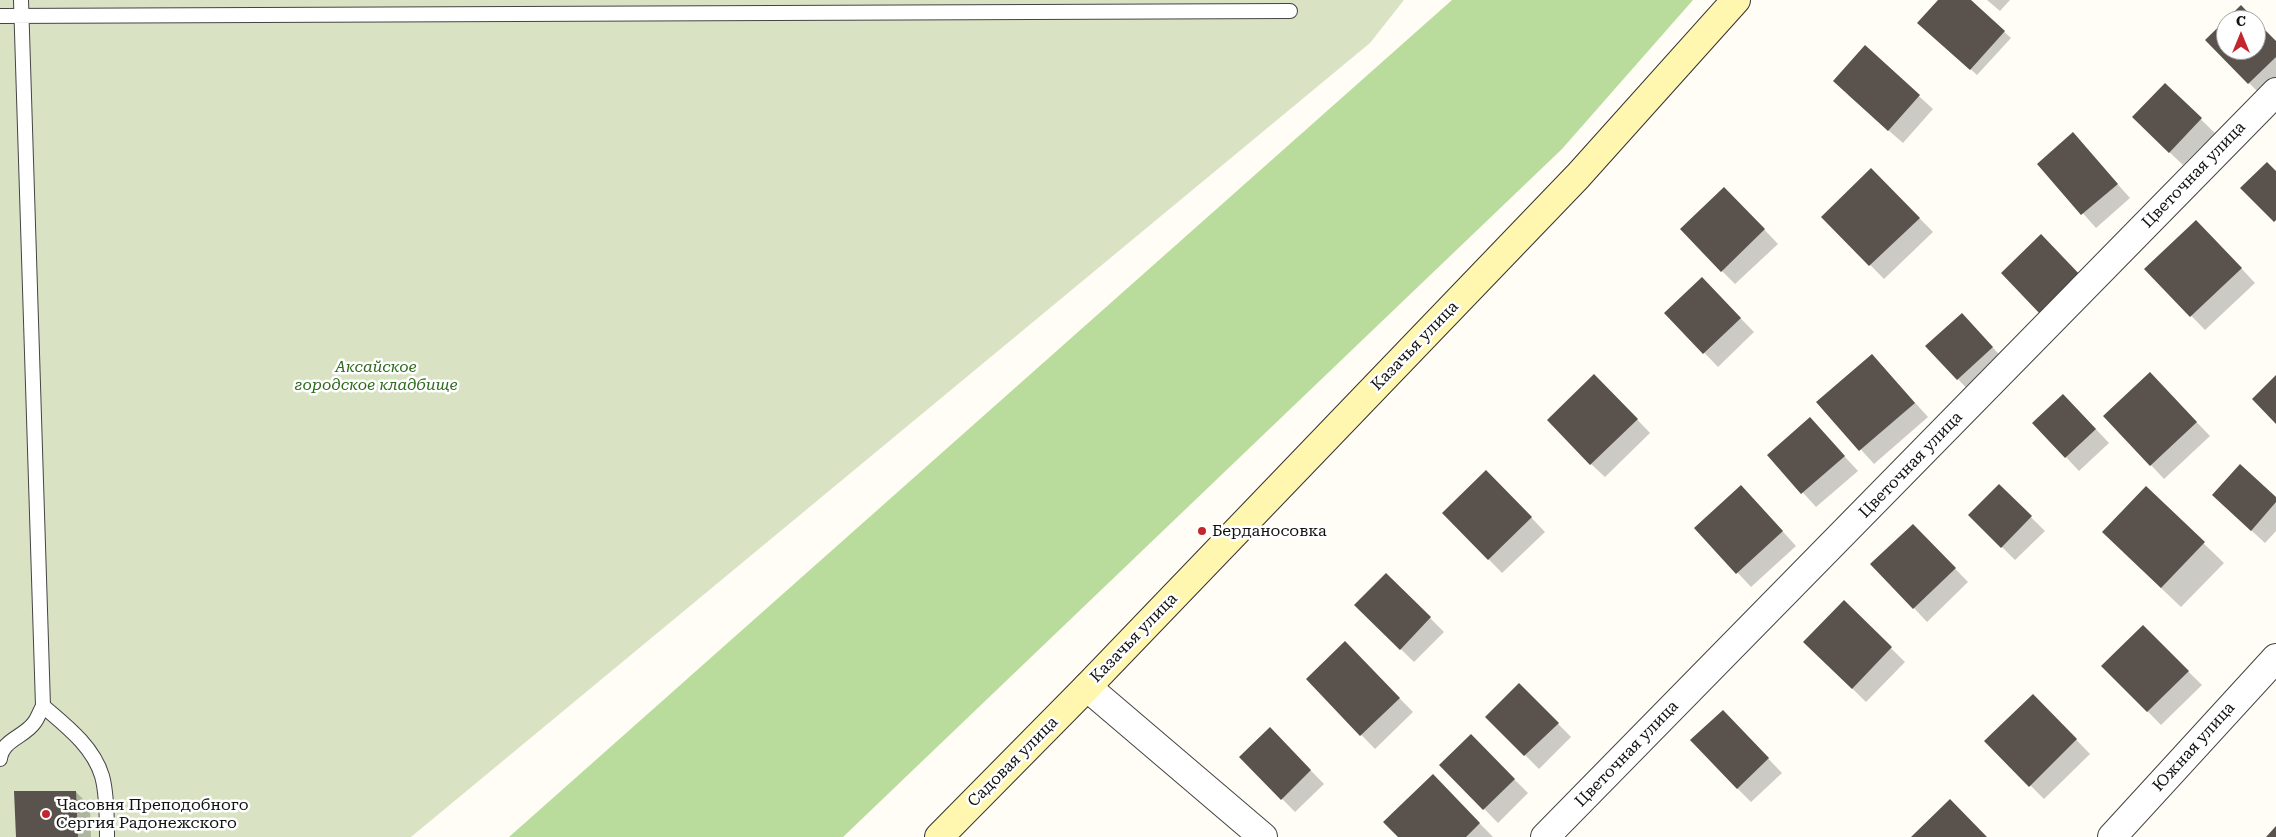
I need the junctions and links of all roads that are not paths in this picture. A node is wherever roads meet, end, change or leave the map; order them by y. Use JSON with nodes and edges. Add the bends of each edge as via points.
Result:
{"nodes":[{"id":1,"x":21,"y":0,"type":"edge"},
{"id":2,"x":1736,"y":0,"type":"edge"},
{"id":3,"x":1290,"y":11,"type":"dead end"},
{"id":4,"x":0,"y":16,"type":"edge"},
{"id":5,"x":21,"y":16,"type":"junction"},
{"id":6,"x":2276,"y":92,"type":"edge"},
{"id":7,"x":2276,"y":658,"type":"edge"},
{"id":8,"x":1087,"y":687,"type":"junction"},
{"id":9,"x":43,"y":706,"type":"junction"},
{"id":10,"x":0,"y":759,"type":"edge"},
{"id":11,"x":107,"y":837,"type":"edge"},
{"id":12,"x":939,"y":837,"type":"edge"},
{"id":13,"x":1263,"y":837,"type":"edge"},
{"id":14,"x":1545,"y":837,"type":"edge"},
{"id":15,"x":2112,"y":837,"type":"edge"}],
"edges":[{"from":1,"to":5,"type":"lane"},
{"from":2,"to":8,"type":"main road","name":"Казачья улица","via":[[1578,176]]},
{"from":3,"to":5,"type":"lane"},
{"from":4,"to":5,"type":"lane"},
{"from":5,"to":9,"type":"lane"},
{"from":6,"to":14,"type":"street","name":"Цветочная улица"},
{"from":7,"to":15,"type":"street","name":"Южная улица"},
{"from":8,"to":12,"type":"main road","name":"Садовая улица"},
{"from":8,"to":13,"type":"street"},
{"from":9,"to":10,"type":"lane","via":[[33,725],[16,736],[1,752]]},
{"from":9,"to":11,"type":"lane","via":[[77,736],[90,752],[102,776]]}]}
